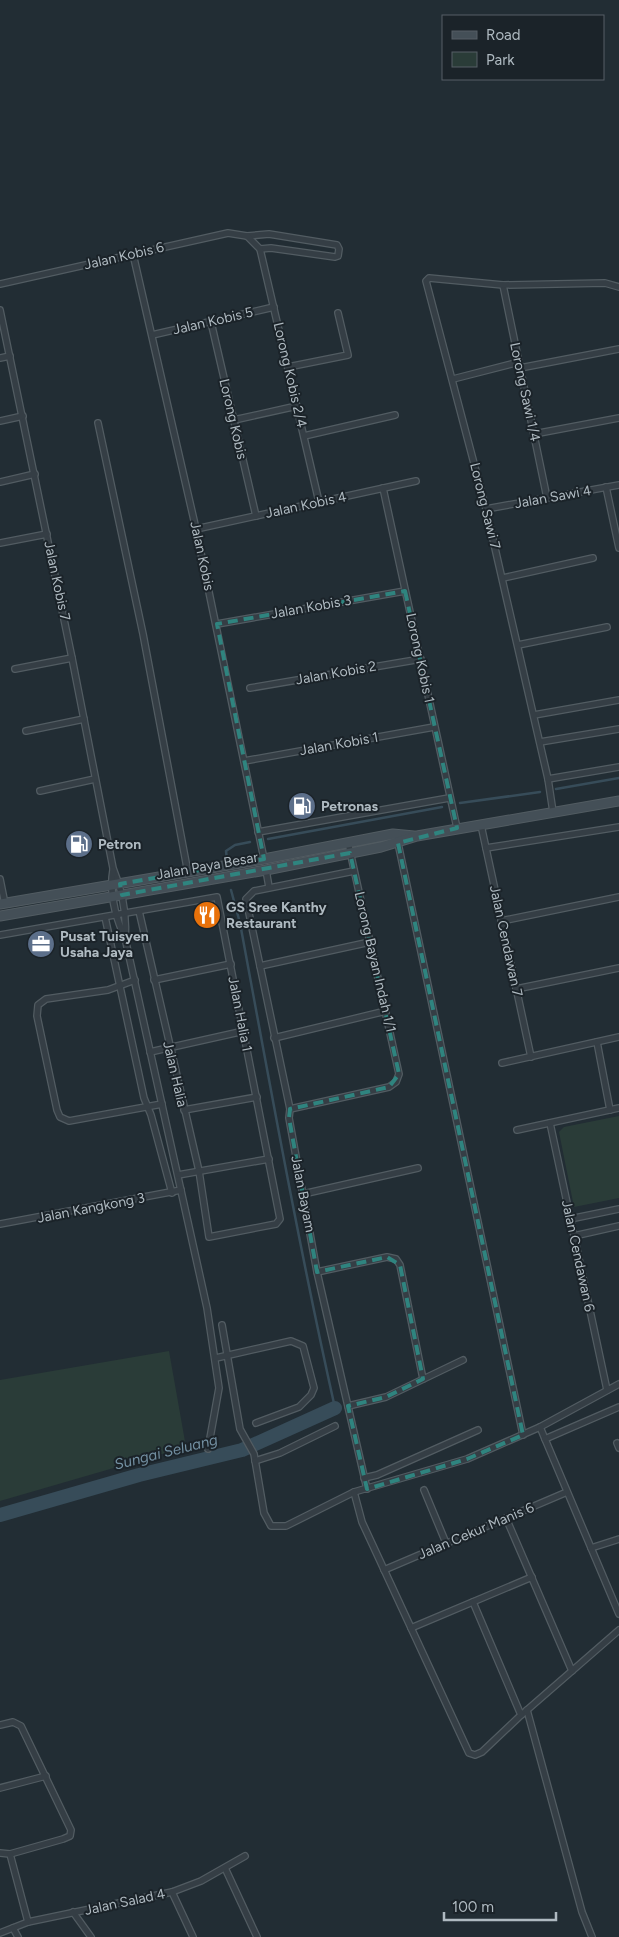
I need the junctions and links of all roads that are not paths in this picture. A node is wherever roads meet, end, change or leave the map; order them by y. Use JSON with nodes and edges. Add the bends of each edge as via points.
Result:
{"nodes":[{"id":1,"x":247,"y":236,"type":"junction"},
{"id":2,"x":260,"y":249,"type":"junction"},
{"id":3,"x":133,"y":254,"type":"junction"},
{"id":4,"x":0,"y":284,"type":"edge"},
{"id":5,"x":503,"y":285,"type":"junction"},
{"id":6,"x":619,"y":287,"type":"edge"},
{"id":7,"x":274,"y":308,"type":"junction"},
{"id":8,"x":0,"y":310,"type":"edge"},
{"id":9,"x":338,"y":313,"type":"dead end"},
{"id":10,"x":211,"y":322,"type":"junction"},
{"id":11,"x":152,"y":335,"type":"junction"},
{"id":12,"x":619,"y":349,"type":"edge"},
{"id":13,"x":10,"y":356,"type":"junction"},
{"id":14,"x":0,"y":358,"type":"edge"},
{"id":15,"x":520,"y":365,"type":"junction"},
{"id":16,"x":288,"y":367,"type":"junction"},
{"id":17,"x":454,"y":379,"type":"junction"},
{"id":18,"x":297,"y":406,"type":"junction"},
{"id":19,"x":395,"y":415,"type":"dead end"},
{"id":20,"x":23,"y":416,"type":"junction"},
{"id":21,"x":619,"y":418,"type":"edge"},
{"id":22,"x":234,"y":420,"type":"junction"},
{"id":23,"x":0,"y":421,"type":"edge"},
{"id":24,"x":98,"y":423,"type":"dead end"},
{"id":25,"x":534,"y":434,"type":"junction"},
{"id":26,"x":304,"y":436,"type":"junction"},
{"id":27,"x":35,"y":474,"type":"junction"},
{"id":28,"x":416,"y":481,"type":"dead end"},
{"id":29,"x":0,"y":482,"type":"edge"},
{"id":30,"x":619,"y":485,"type":"edge"},
{"id":31,"x":606,"y":487,"type":"junction"},
{"id":32,"x":383,"y":488,"type":"junction"},
{"id":33,"x":547,"y":498,"type":"junction"},
{"id":34,"x":319,"y":502,"type":"junction"},
{"id":35,"x":486,"y":509,"type":"junction"},
{"id":36,"x":256,"y":516,"type":"junction"},
{"id":37,"x":196,"y":529,"type":"junction"},
{"id":38,"x":47,"y":534,"type":"junction"},
{"id":39,"x":0,"y":543,"type":"edge"},
{"id":40,"x":619,"y":548,"type":"edge"},
{"id":41,"x":593,"y":558,"type":"dead end"},
{"id":42,"x":503,"y":578,"type":"junction"},
{"id":43,"x":405,"y":590,"type":"junction"},
{"id":44,"x":217,"y":624,"type":"junction"},
{"id":45,"x":607,"y":627,"type":"dead end"},
{"id":46,"x":518,"y":645,"type":"junction"},
{"id":47,"x":72,"y":658,"type":"junction"},
{"id":48,"x":421,"y":659,"type":"junction"},
{"id":49,"x":15,"y":669,"type":"dead end"},
{"id":50,"x":250,"y":688,"type":"dead end"},
{"id":51,"x":619,"y":700,"type":"edge"},
{"id":52,"x":534,"y":715,"type":"junction"},
{"id":53,"x":84,"y":719,"type":"junction"},
{"id":54,"x":434,"y":727,"type":"junction"},
{"id":55,"x":619,"y":729,"type":"edge"},
{"id":56,"x":26,"y":731,"type":"dead end"},
{"id":57,"x":540,"y":742,"type":"junction"},
{"id":58,"x":244,"y":762,"type":"junction"},
{"id":59,"x":619,"y":767,"type":"edge"},
{"id":60,"x":95,"y":779,"type":"junction"},
{"id":61,"x":548,"y":779,"type":"junction"},
{"id":62,"x":40,"y":791,"type":"dead end"},
{"id":63,"x":449,"y":798,"type":"junction"},
{"id":64,"x":619,"y":801,"type":"edge"},
{"id":65,"x":553,"y":812,"type":"junction"},
{"id":66,"x":481,"y":824,"type":"junction"},
{"id":67,"x":619,"y":826,"type":"edge"},
{"id":68,"x":457,"y":828,"type":"junction"},
{"id":69,"x":258,"y":832,"type":"junction"},
{"id":70,"x":417,"y":836,"type":"junction"},
{"id":71,"x":348,"y":842,"type":"junction"},
{"id":72,"x":398,"y":843,"type":"junction"},
{"id":73,"x":486,"y":848,"type":"junction"},
{"id":74,"x":350,"y":853,"type":"junction"},
{"id":75,"x":264,"y":859,"type":"junction"},
{"id":76,"x":112,"y":865,"type":"junction"},
{"id":77,"x":266,"y":870,"type":"junction"},
{"id":78,"x":354,"y":871,"type":"junction"},
{"id":79,"x":188,"y":873,"type":"junction"},
{"id":80,"x":0,"y":879,"type":"edge"},
{"id":81,"x":115,"y":885,"type":"junction"},
{"id":82,"x":269,"y":887,"type":"junction"},
{"id":83,"x":117,"y":896,"type":"junction"},
{"id":84,"x":619,"y":897,"type":"edge"},
{"id":85,"x":2,"y":904,"type":"edge"},
{"id":86,"x":139,"y":911,"type":"junction"},
{"id":87,"x":125,"y":914,"type":"junction"},
{"id":88,"x":116,"y":915,"type":"junction"},
{"id":89,"x":0,"y":916,"type":"edge"},
{"id":90,"x":105,"y":918,"type":"junction"},
{"id":91,"x":501,"y":920,"type":"junction"},
{"id":92,"x":0,"y":935,"type":"edge"},
{"id":93,"x":125,"y":938,"type":"junction"},
{"id":94,"x":370,"y":942,"type":"junction"},
{"id":95,"x":231,"y":964,"type":"junction"},
{"id":96,"x":260,"y":966,"type":"junction"},
{"id":97,"x":619,"y":968,"type":"edge"},
{"id":98,"x":135,"y":980,"type":"junction"},
{"id":99,"x":154,"y":980,"type":"junction"},
{"id":100,"x":118,"y":986,"type":"junction"},
{"id":101,"x":516,"y":989,"type":"junction"},
{"id":102,"x":386,"y":1011,"type":"junction"},
{"id":103,"x":244,"y":1031,"type":"junction"},
{"id":104,"x":619,"y":1037,"type":"edge"},
{"id":105,"x":274,"y":1038,"type":"junction"},
{"id":106,"x":597,"y":1042,"type":"junction"},
{"id":107,"x":169,"y":1047,"type":"junction"},
{"id":108,"x":150,"y":1052,"type":"junction"},
{"id":109,"x":531,"y":1057,"type":"junction"},
{"id":110,"x":502,"y":1063,"type":"dead end"},
{"id":111,"x":257,"y":1096,"type":"junction"},
{"id":112,"x":162,"y":1104,"type":"junction"},
{"id":113,"x":147,"y":1107,"type":"junction"},
{"id":114,"x":619,"y":1108,"type":"edge"},
{"id":115,"x":290,"y":1109,"type":"junction"},
{"id":116,"x":184,"y":1110,"type":"junction"},
{"id":117,"x":610,"y":1110,"type":"junction"},
{"id":118,"x":550,"y":1123,"type":"junction"},
{"id":119,"x":517,"y":1130,"type":"dead end"},
{"id":120,"x":269,"y":1159,"type":"junction"},
{"id":121,"x":418,"y":1168,"type":"dead end"},
{"id":122,"x":199,"y":1171,"type":"junction"},
{"id":123,"x":178,"y":1175,"type":"junction"},
{"id":124,"x":181,"y":1190,"type":"junction"},
{"id":125,"x":172,"y":1193,"type":"junction"},
{"id":126,"x":303,"y":1194,"type":"junction"},
{"id":127,"x":619,"y":1209,"type":"edge"},
{"id":128,"x":570,"y":1219,"type":"junction"},
{"id":129,"x":0,"y":1224,"type":"edge"},
{"id":130,"x":619,"y":1226,"type":"edge"},
{"id":131,"x":574,"y":1236,"type":"junction"},
{"id":132,"x":209,"y":1237,"type":"joint"},
{"id":133,"x":317,"y":1272,"type":"junction"},
{"id":134,"x":222,"y":1325,"type":"dead end"},
{"id":135,"x":227,"y":1355,"type":"junction"},
{"id":136,"x":216,"y":1358,"type":"junction"},
{"id":137,"x":463,"y":1360,"type":"dead end"},
{"id":138,"x":423,"y":1379,"type":"junction"},
{"id":139,"x":619,"y":1384,"type":"edge"},
{"id":140,"x":607,"y":1390,"type":"junction"},
{"id":141,"x":348,"y":1406,"type":"junction"},
{"id":142,"x":619,"y":1407,"type":"edge"},
{"id":143,"x":256,"y":1423,"type":"dead end"},
{"id":144,"x":335,"y":1426,"type":"dead end"},
{"id":145,"x":540,"y":1428,"type":"junction"},
{"id":146,"x":478,"y":1430,"type":"dead end"},
{"id":147,"x":523,"y":1435,"type":"junction"},
{"id":148,"x":545,"y":1440,"type":"junction"},
{"id":149,"x":208,"y":1449,"type":"dead end"},
{"id":150,"x":255,"y":1461,"type":"junction"},
{"id":151,"x":364,"y":1478,"type":"junction"},
{"id":152,"x":367,"y":1489,"type":"junction"},
{"id":153,"x":424,"y":1490,"type":"dead end"},
{"id":154,"x":354,"y":1492,"type":"junction"},
{"id":155,"x":567,"y":1492,"type":"junction"},
{"id":156,"x":506,"y":1518,"type":"junction"},
{"id":157,"x":619,"y":1539,"type":"edge"},
{"id":158,"x":446,"y":1544,"type":"junction"},
{"id":159,"x":591,"y":1548,"type":"junction"},
{"id":160,"x":384,"y":1570,"type":"junction"},
{"id":161,"x":532,"y":1577,"type":"junction"},
{"id":162,"x":473,"y":1602,"type":"junction"},
{"id":163,"x":619,"y":1614,"type":"edge"},
{"id":164,"x":411,"y":1628,"type":"junction"},
{"id":165,"x":619,"y":1630,"type":"edge"},
{"id":166,"x":572,"y":1671,"type":"junction"},
{"id":167,"x":527,"y":1710,"type":"junction"},
{"id":168,"x":521,"y":1715,"type":"junction"},
{"id":169,"x":0,"y":1725,"type":"edge"},
{"id":170,"x":46,"y":1776,"type":"junction"},
{"id":171,"x":0,"y":1788,"type":"edge"},
{"id":172,"x":0,"y":1853,"type":"edge"},
{"id":173,"x":10,"y":1854,"type":"junction"},
{"id":174,"x":246,"y":1856,"type":"dead end"},
{"id":175,"x":224,"y":1868,"type":"junction"},
{"id":176,"x":172,"y":1892,"type":"junction"},
{"id":177,"x":73,"y":1912,"type":"junction"},
{"id":178,"x":28,"y":1922,"type":"junction"},
{"id":179,"x":13,"y":1928,"type":"junction"},
{"id":180,"x":0,"y":1933,"type":"edge"},
{"id":181,"x":18,"y":1937,"type":"edge"},
{"id":182,"x":91,"y":1937,"type":"edge"},
{"id":183,"x":193,"y":1937,"type":"edge"},
{"id":184,"x":256,"y":1937,"type":"edge"},
{"id":185,"x":592,"y":1937,"type":"edge"}],
"edges":[{"from":1,"to":2,"type":"street"},
{"from":1,"to":2,"type":"street","name":"Jalan Kobis 6","via":[[269,234],[337,245],[339,249],[335,257]]},
{"from":1,"to":3,"type":"street","name":"Jalan Kobis 6","via":[[228,233]]},
{"from":2,"to":7,"type":"street","name":"Lorong Kobis 2/4"},
{"from":3,"to":4,"type":"street","name":"Jalan Kobis 6"},
{"from":3,"to":11,"type":"street","name":"Jalan Kobis"},
{"from":5,"to":6,"type":"street","via":[[605,283]]},
{"from":5,"to":15,"type":"street","name":"Lorong Sawi 1/4"},
{"from":5,"to":17,"type":"street","name":"Lorong Sawi 7","via":[[426,280]]},
{"from":7,"to":10,"type":"street","name":"Jalan Kobis 5"},
{"from":7,"to":16,"type":"street","name":"Lorong Kobis 2/4"},
{"from":8,"to":13,"type":"street","name":"Jalan Kobis 7"},
{"from":9,"to":16,"type":"street","via":[[348,355]]},
{"from":10,"to":11,"type":"street","name":"Jalan Kobis 5"},
{"from":10,"to":22,"type":"street","name":"Lorong Kobis"},
{"from":11,"to":37,"type":"street","name":"Jalan Kobis"},
{"from":12,"to":15,"type":"street"},
{"from":13,"to":14,"type":"street"},
{"from":13,"to":20,"type":"street","name":"Jalan Kobis 7"},
{"from":15,"to":17,"type":"street"},
{"from":15,"to":25,"type":"street","name":"Lorong Sawi 1/4"},
{"from":16,"to":18,"type":"street","name":"Lorong Kobis 2/4"},
{"from":17,"to":35,"type":"street","name":"Lorong Sawi 7"},
{"from":18,"to":22,"type":"street"},
{"from":18,"to":26,"type":"street","name":"Lorong Kobis 2/4"},
{"from":19,"to":26,"type":"street"},
{"from":20,"to":23,"type":"street"},
{"from":20,"to":27,"type":"street","name":"Jalan Kobis 7"},
{"from":21,"to":25,"type":"street"},
{"from":22,"to":36,"type":"street","name":"Lorong Kobis"},
{"from":24,"to":79,"type":"street"},
{"from":25,"to":33,"type":"street","name":"Lorong Sawi 1/4"},
{"from":26,"to":34,"type":"street","name":"Lorong Kobis 2/4"},
{"from":27,"to":29,"type":"street"},
{"from":27,"to":38,"type":"street","name":"Jalan Kobis 7"},
{"from":28,"to":32,"type":"street","name":"Jalan Kobis 4"},
{"from":30,"to":31,"type":"street","name":"Jalan Sawi 4"},
{"from":31,"to":33,"type":"street","name":"Jalan Sawi 4"},
{"from":31,"to":40,"type":"street"},
{"from":32,"to":34,"type":"street","name":"Jalan Kobis 4"},
{"from":32,"to":43,"type":"street","name":"Lorong Kobis 1"},
{"from":33,"to":35,"type":"street","name":"Jalan Sawi 4"},
{"from":34,"to":36,"type":"street","name":"Jalan Kobis 4"},
{"from":35,"to":42,"type":"street","name":"Lorong Sawi 7"},
{"from":36,"to":37,"type":"street","name":"Jalan Kobis 4"},
{"from":37,"to":44,"type":"street","name":"Jalan Kobis"},
{"from":38,"to":39,"type":"street"},
{"from":38,"to":47,"type":"street","name":"Jalan Kobis 7"},
{"from":41,"to":42,"type":"street"},
{"from":42,"to":46,"type":"street","name":"Lorong Sawi 7"},
{"from":43,"to":44,"type":"street","name":"Jalan Kobis 3"},
{"from":43,"to":48,"type":"street","name":"Lorong Kobis 1"},
{"from":44,"to":58,"type":"street","name":"Jalan Kobis"},
{"from":45,"to":46,"type":"street"},
{"from":46,"to":52,"type":"street","name":"Lorong Sawi 7"},
{"from":47,"to":49,"type":"street"},
{"from":47,"to":53,"type":"street","name":"Jalan Kobis 7"},
{"from":48,"to":50,"type":"street","name":"Jalan Kobis 2"},
{"from":48,"to":54,"type":"street","name":"Lorong Kobis 1"},
{"from":51,"to":52,"type":"street"},
{"from":52,"to":57,"type":"street","name":"Lorong Sawi 7"},
{"from":53,"to":56,"type":"street"},
{"from":53,"to":60,"type":"street","name":"Jalan Kobis 7"},
{"from":54,"to":58,"type":"street","name":"Jalan Kobis 1"},
{"from":54,"to":63,"type":"street","name":"Lorong Kobis 1"},
{"from":55,"to":57,"type":"street"},
{"from":57,"to":61,"type":"street","name":"Lorong Sawi 7"},
{"from":58,"to":69,"type":"street","name":"Jalan Kobis"},
{"from":59,"to":61,"type":"street"},
{"from":60,"to":62,"type":"street"},
{"from":60,"to":76,"type":"street","name":"Jalan Kobis 7"},
{"from":61,"to":65,"type":"street","name":"Lorong Sawi 7"},
{"from":63,"to":68,"type":"street","name":"Lorong Kobis 1"},
{"from":63,"to":69,"type":"street"},
{"from":64,"to":65,"type":"street","name":"Jalan Paya Besar"},
{"from":65,"to":66,"type":"street","name":"Jalan Paya Besar"},
{"from":66,"to":68,"type":"street","name":"Jalan Paya Besar"},
{"from":66,"to":73,"type":"street","name":"Jalan Cendawan 7"},
{"from":67,"to":73,"type":"street"},
{"from":68,"to":70,"type":"street","name":"Jalan Paya Besar"},
{"from":69,"to":75,"type":"street","name":"Jalan Kobis"},
{"from":70,"to":71,"type":"street","name":"Jalan Paya Besar","via":[[393,834]]},
{"from":70,"to":72,"type":"street","name":"Jalan Paya Besar"},
{"from":71,"to":74,"type":"street","name":"Lorong Bayan Indah 1/1"},
{"from":71,"to":75,"type":"street","name":"Jalan Paya Besar"},
{"from":72,"to":74,"type":"street","name":"Jalan Paya Besar"},
{"from":72,"to":147,"type":"street"},
{"from":73,"to":91,"type":"street","name":"Jalan Cendawan 7"},
{"from":74,"to":77,"type":"street","name":"Jalan Paya Besar"},
{"from":74,"to":78,"type":"street","name":"Lorong Bayan Indah 1/1"},
{"from":75,"to":79,"type":"street","name":"Jalan Paya Besar"},
{"from":76,"to":81,"type":"street"},
{"from":76,"to":81,"type":"street"},
{"from":77,"to":82,"type":"street"},
{"from":77,"to":83,"type":"street","name":"Jalan Paya Besar"},
{"from":78,"to":82,"type":"street"},
{"from":78,"to":94,"type":"street","name":"Lorong Bayan Indah 1/1"},
{"from":79,"to":81,"type":"street","name":"Jalan Paya Besar"},
{"from":80,"to":85,"type":"street"},
{"from":81,"to":83,"type":"street"},
{"from":81,"to":83,"type":"street"},
{"from":81,"to":85,"type":"street","name":"Jalan Paya Besar"},
{"from":82,"to":96,"type":"street","name":"Jalan Bayam","via":[[254,891],[246,899]]},
{"from":83,"to":87,"type":"street"},
{"from":83,"to":88,"type":"street"},
{"from":83,"to":89,"type":"street","name":"Jalan Paya Besar"},
{"from":84,"to":91,"type":"street"},
{"from":86,"to":87,"type":"street","name":"Jalan Halia 1"},
{"from":86,"to":95,"type":"street","name":"Jalan Halia 1","via":[[217,897]]},
{"from":86,"to":99,"type":"street","name":"Jalan Halia"},
{"from":87,"to":88,"type":"street","name":"Jalan Halia 1"},
{"from":87,"to":93,"type":"street"},
{"from":88,"to":90,"type":"street","name":"Jalan Halia 1"},
{"from":88,"to":93,"type":"street"},
{"from":90,"to":92,"type":"street","name":"Jalan Halia 1"},
{"from":90,"to":100,"type":"street"},
{"from":91,"to":101,"type":"street","name":"Jalan Cendawan 7"},
{"from":93,"to":98,"type":"street"},
{"from":94,"to":96,"type":"street"},
{"from":94,"to":102,"type":"street","name":"Lorong Bayan Indah 1/1"},
{"from":95,"to":99,"type":"street"},
{"from":95,"to":103,"type":"street","name":"Jalan Halia 1"},
{"from":96,"to":105,"type":"street","name":"Jalan Bayam"},
{"from":97,"to":101,"type":"street"},
{"from":98,"to":100,"type":"street"},
{"from":98,"to":108,"type":"street"},
{"from":99,"to":107,"type":"street","name":"Jalan Halia"},
{"from":100,"to":113,"type":"street"},
{"from":100,"to":113,"type":"street","via":[[46,1000],[38,1005],[37,1016],[57,1110],[60,1117],[69,1121]]},
{"from":101,"to":109,"type":"street","name":"Jalan Cendawan 7"},
{"from":102,"to":105,"type":"street"},
{"from":102,"to":115,"type":"street","name":"Lorong Bayan Indah 1/1","via":[[399,1074],[396,1082],[389,1087]]},
{"from":103,"to":107,"type":"street"},
{"from":103,"to":111,"type":"street","name":"Jalan Halia 1"},
{"from":104,"to":106,"type":"street"},
{"from":105,"to":115,"type":"street","name":"Jalan Bayam"},
{"from":106,"to":109,"type":"street"},
{"from":106,"to":117,"type":"street"},
{"from":107,"to":108,"type":"street"},
{"from":107,"to":116,"type":"street","name":"Jalan Halia"},
{"from":108,"to":112,"type":"street"},
{"from":109,"to":110,"type":"street"},
{"from":111,"to":116,"type":"street"},
{"from":111,"to":120,"type":"street","name":"Jalan Halia 1"},
{"from":112,"to":113,"type":"street"},
{"from":112,"to":123,"type":"street"},
{"from":113,"to":125,"type":"street"},
{"from":114,"to":117,"type":"street"},
{"from":115,"to":126,"type":"street","name":"Jalan Bayam"},
{"from":116,"to":122,"type":"street","name":"Jalan Halia"},
{"from":117,"to":118,"type":"street"},
{"from":118,"to":119,"type":"street"},
{"from":118,"to":128,"type":"street","name":"Jalan Cendawan 6"},
{"from":120,"to":122,"type":"street"},
{"from":120,"to":132,"type":"street","name":"Jalan Halia 1","via":[[279,1222]]},
{"from":121,"to":126,"type":"street"},
{"from":122,"to":123,"type":"street"},
{"from":122,"to":132,"type":"street","name":"Jalan Halia"},
{"from":123,"to":124,"type":"street"},
{"from":124,"to":125,"type":"street","name":"Jalan Kangkong 3"},
{"from":124,"to":136,"type":"street"},
{"from":125,"to":129,"type":"street","name":"Jalan Kangkong 3"},
{"from":126,"to":133,"type":"street","name":"Jalan Bayam"},
{"from":127,"to":128,"type":"street"},
{"from":128,"to":131,"type":"street","name":"Jalan Cendawan 6"},
{"from":130,"to":131,"type":"street"},
{"from":131,"to":140,"type":"street","name":"Jalan Cendawan 6"},
{"from":133,"to":138,"type":"street","via":[[396,1259],[400,1265]]},
{"from":133,"to":141,"type":"street","name":"Jalan Bayam"},
{"from":134,"to":135,"type":"street"},
{"from":135,"to":136,"type":"street"},
{"from":135,"to":143,"type":"street","via":[[291,1341],[297,1342],[305,1351],[314,1388],[312,1395],[300,1407]]},
{"from":135,"to":150,"type":"street","via":[[240,1429]]},
{"from":136,"to":149,"type":"street","via":[[219,1388]]},
{"from":137,"to":138,"type":"street"},
{"from":138,"to":141,"type":"street","via":[[386,1397]]},
{"from":139,"to":140,"type":"street"},
{"from":140,"to":145,"type":"street"},
{"from":141,"to":151,"type":"street","name":"Jalan Bayam"},
{"from":142,"to":148,"type":"street"},
{"from":144,"to":150,"type":"street"},
{"from":145,"to":147,"type":"street"},
{"from":145,"to":148,"type":"street"},
{"from":146,"to":151,"type":"street"},
{"from":147,"to":152,"type":"street","via":[[467,1459]]},
{"from":148,"to":155,"type":"street"},
{"from":150,"to":154,"type":"street","via":[[264,1513],[271,1526],[286,1526]]},
{"from":151,"to":152,"type":"street","name":"Jalan Bayam"},
{"from":152,"to":154,"type":"street"},
{"from":153,"to":158,"type":"street"},
{"from":154,"to":160,"type":"street","via":[[362,1522]]},
{"from":155,"to":156,"type":"street","name":"Jalan Cekur Manis 6"},
{"from":155,"to":159,"type":"street"},
{"from":156,"to":158,"type":"street","name":"Jalan Cekur Manis 6"},
{"from":156,"to":161,"type":"street"},
{"from":157,"to":159,"type":"street"},
{"from":158,"to":160,"type":"street","name":"Jalan Cekur Manis 6"},
{"from":159,"to":163,"type":"street"},
{"from":160,"to":164,"type":"street"},
{"from":161,"to":162,"type":"street"},
{"from":161,"to":166,"type":"street"},
{"from":162,"to":164,"type":"street"},
{"from":162,"to":168,"type":"street"},
{"from":164,"to":168,"type":"street","via":[[469,1753],[482,1752]]},
{"from":165,"to":166,"type":"street"},
{"from":166,"to":167,"type":"street"},
{"from":167,"to":168,"type":"street"},
{"from":167,"to":185,"type":"street","via":[[582,1912]]},
{"from":169,"to":170,"type":"street","via":[[13,1722],[21,1726]]},
{"from":170,"to":171,"type":"street"},
{"from":170,"to":173,"type":"street","via":[[71,1830],[70,1836]]},
{"from":172,"to":173,"type":"street"},
{"from":173,"to":178,"type":"street"},
{"from":174,"to":175,"type":"street","name":"Jalan Salad 4"},
{"from":175,"to":176,"type":"street","name":"Jalan Salad 4"},
{"from":175,"to":184,"type":"street"},
{"from":176,"to":177,"type":"street","name":"Jalan Salad 4"},
{"from":176,"to":183,"type":"street"},
{"from":177,"to":178,"type":"street","name":"Jalan Salad 4"},
{"from":177,"to":182,"type":"street"},
{"from":178,"to":179,"type":"street","name":"Jalan Salad 4"},
{"from":179,"to":180,"type":"street","name":"Jalan Salad 4"},
{"from":179,"to":181,"type":"street"}]}
